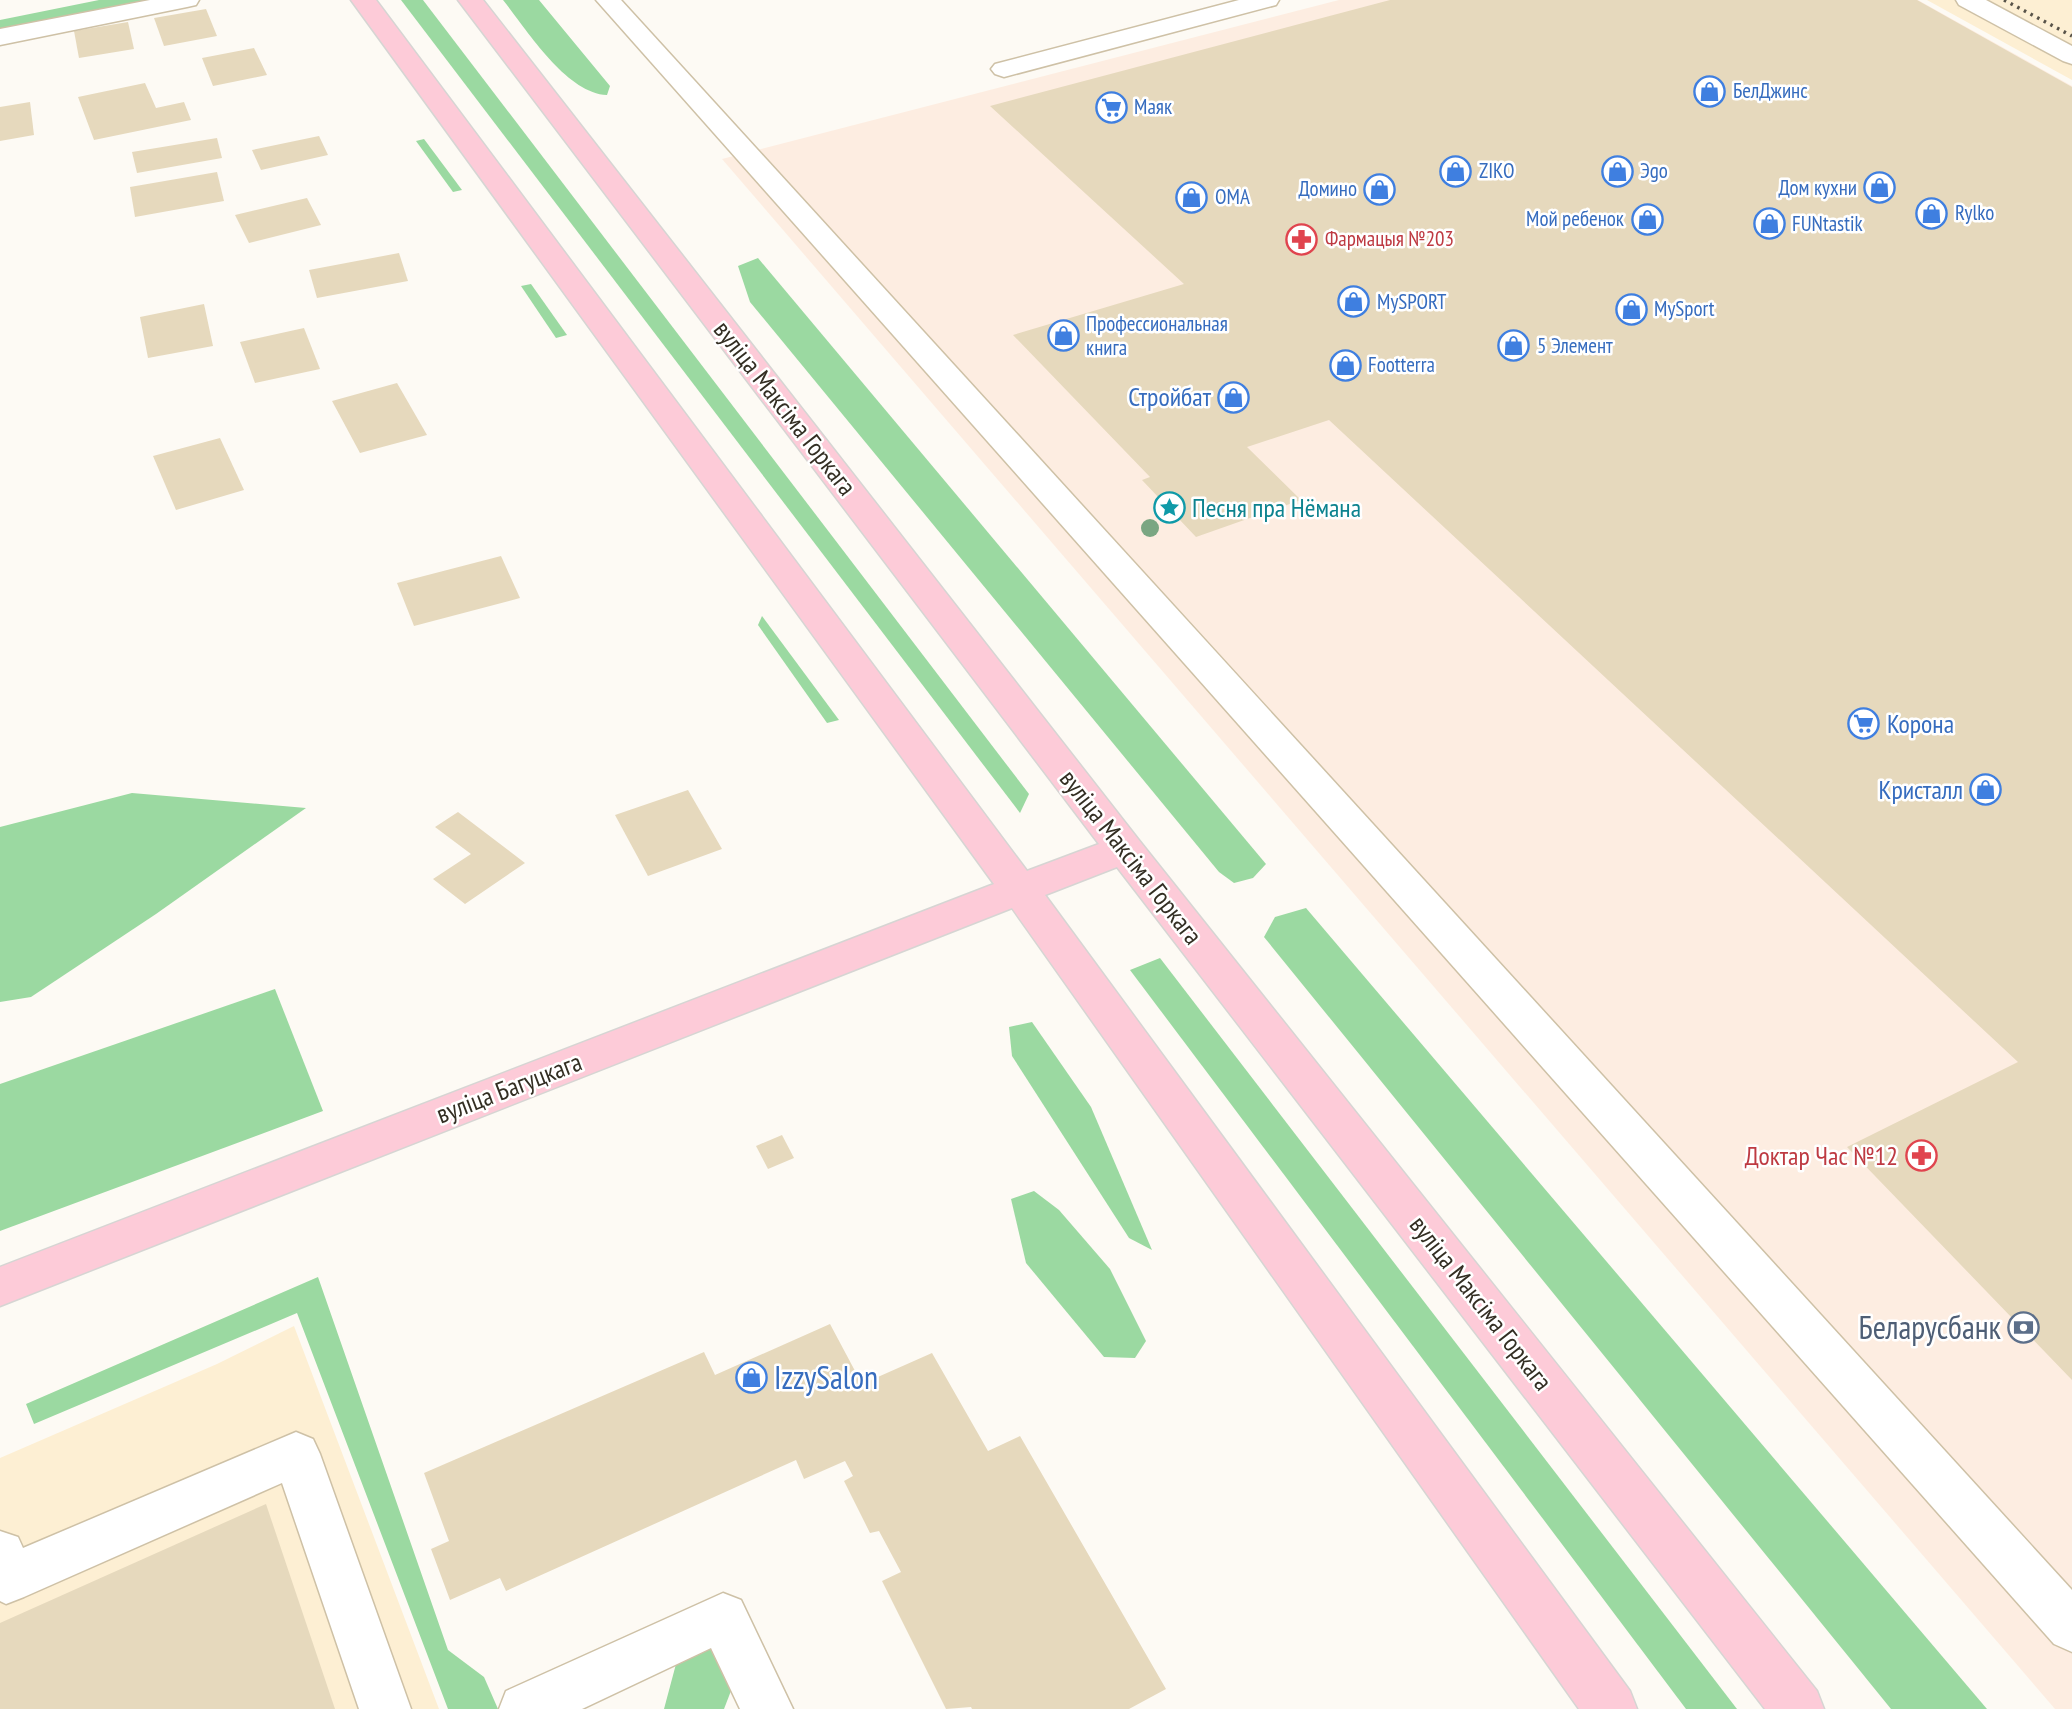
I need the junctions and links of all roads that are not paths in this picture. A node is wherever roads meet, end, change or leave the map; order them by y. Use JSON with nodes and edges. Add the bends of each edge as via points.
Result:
{"nodes":[{"id":1,"x":187,"y":0,"type":"edge"},
{"id":2,"x":363,"y":0,"type":"edge"},
{"id":3,"x":470,"y":0,"type":"edge"},
{"id":4,"x":608,"y":0,"type":"edge"},
{"id":5,"x":1267,"y":0,"type":"edge"},
{"id":6,"x":1968,"y":0,"type":"edge"},
{"id":7,"x":0,"y":37,"type":"edge"},
{"id":8,"x":2072,"y":56,"type":"edge"},
{"id":9,"x":1004,"y":69,"type":"dead end"},
{"id":10,"x":1124,"y":849,"type":"junction"},
{"id":11,"x":1018,"y":890,"type":"junction"},
{"id":12,"x":0,"y":1287,"type":"edge"},
{"id":13,"x":0,"y":1554,"type":"edge"},
{"id":14,"x":2072,"y":1627,"type":"edge"},
{"id":15,"x":385,"y":1709,"type":"edge"},
{"id":16,"x":524,"y":1709,"type":"edge"},
{"id":17,"x":767,"y":1709,"type":"edge"},
{"id":18,"x":1611,"y":1709,"type":"edge"},
{"id":19,"x":1798,"y":1709,"type":"edge"}],
"edges":[{"from":1,"to":7,"type":"street"},
{"from":2,"to":11,"type":"main road"},
{"from":3,"to":10,"type":"main road","name":"вуліца Максіма Горкага"},
{"from":4,"to":14,"type":"street"},
{"from":5,"to":9,"type":"street"},
{"from":6,"to":8,"type":"street"},
{"from":10,"to":11,"type":"main road","name":"вуліца Багуцкага"},
{"from":10,"to":19,"type":"main road","name":"вуліца Максіма Горкага"},
{"from":11,"to":12,"type":"main road","name":"вуліца Багуцкага"},
{"from":11,"to":18,"type":"main road"},
{"from":13,"to":15,"type":"street","via":[[6,1580],[296,1454]]},
{"from":16,"to":17,"type":"street","via":[[723,1617]]}]}
